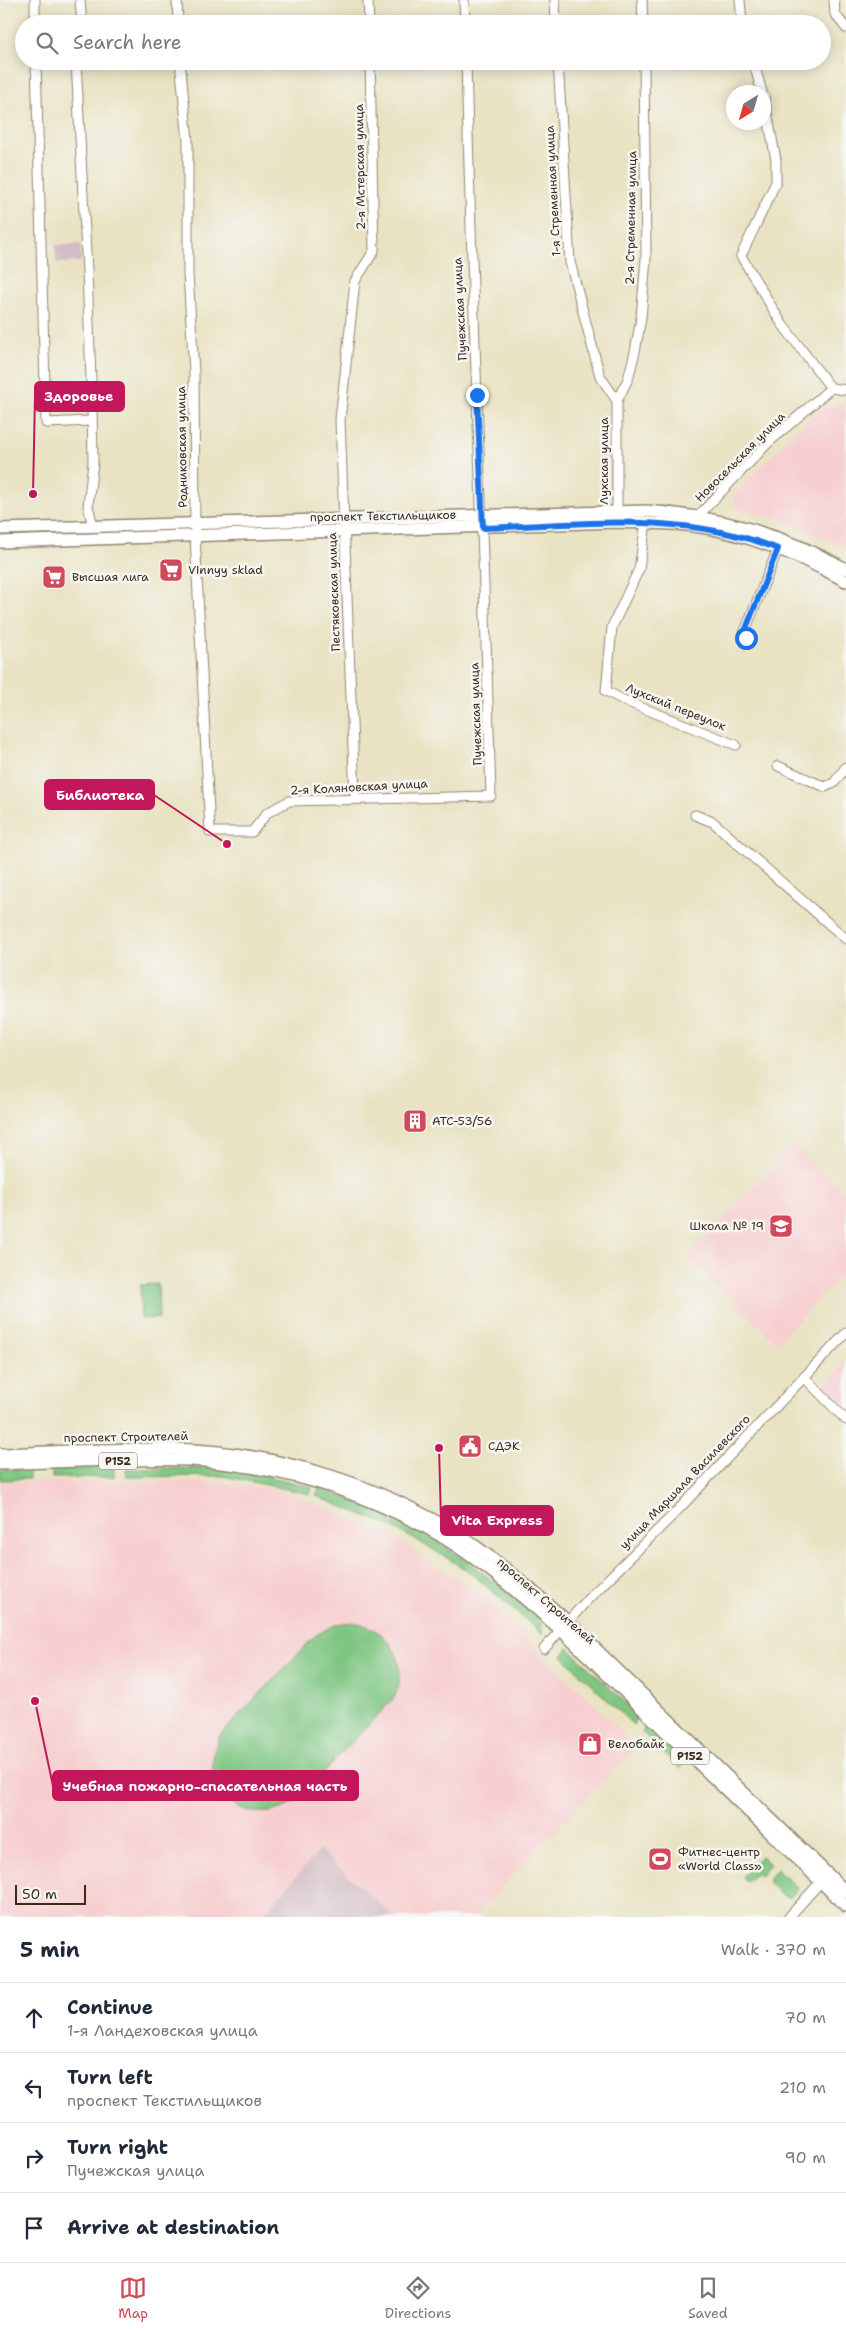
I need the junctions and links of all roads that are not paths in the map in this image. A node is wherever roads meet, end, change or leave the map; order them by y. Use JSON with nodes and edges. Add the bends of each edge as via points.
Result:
{"nodes":[{"id":1,"x":35,"y":0,"type":"edge"},
{"id":2,"x":80,"y":0,"type":"edge"},
{"id":3,"x":177,"y":0,"type":"edge"},
{"id":4,"x":368,"y":0,"type":"edge"},
{"id":5,"x":464,"y":0,"type":"edge"},
{"id":6,"x":555,"y":0,"type":"edge"},
{"id":7,"x":642,"y":0,"type":"edge"},
{"id":8,"x":740,"y":0,"type":"edge"},
{"id":9,"x":834,"y":1,"type":"edge"},
{"id":10,"x":35,"y":15,"type":"edge"},
{"id":11,"x":81,"y":15,"type":"edge"},
{"id":12,"x":178,"y":15,"type":"edge"},
{"id":13,"x":369,"y":15,"type":"edge"},
{"id":14,"x":465,"y":15,"type":"edge"},
{"id":15,"x":556,"y":15,"type":"edge"},
{"id":16,"x":643,"y":15,"type":"edge"},
{"id":17,"x":741,"y":15,"type":"edge"},
{"id":18,"x":846,"y":28,"type":"edge"},
{"id":19,"x":36,"y":70,"type":"edge"},
{"id":20,"x":76,"y":70,"type":"edge"},
{"id":21,"x":181,"y":70,"type":"edge"},
{"id":22,"x":370,"y":70,"type":"edge"},
{"id":23,"x":466,"y":70,"type":"edge"},
{"id":24,"x":559,"y":70,"type":"edge"},
{"id":25,"x":644,"y":70,"type":"edge"},
{"id":26,"x":756,"y":70,"type":"edge"},
{"id":27,"x":760,"y":85,"type":"edge"},
{"id":28,"x":770,"y":130,"type":"edge"},
{"id":29,"x":362,"y":268,"type":"joint"},
{"id":30,"x":831,"y":388,"type":"junction"},
{"id":31,"x":846,"y":390,"type":"edge"},
{"id":32,"x":617,"y":401,"type":"junction"},
{"id":33,"x":91,"y":421,"type":"junction"},
{"id":34,"x":617,"y":516,"type":"junction"},
{"id":35,"x":697,"y":521,"type":"junction"},
{"id":36,"x":482,"y":522,"type":"junction"},
{"id":37,"x":646,"y":523,"type":"junction"},
{"id":38,"x":344,"y":525,"type":"junction"},
{"id":39,"x":93,"y":526,"type":"junction"},
{"id":40,"x":0,"y":529,"type":"edge"},
{"id":41,"x":195,"y":530,"type":"junction"},
{"id":42,"x":0,"y":542,"type":"edge"},
{"id":43,"x":778,"y":549,"type":"junction"},
{"id":44,"x":846,"y":569,"type":"edge"},
{"id":45,"x":846,"y":581,"type":"edge"},
{"id":46,"x":746,"y":638,"type":"dead end"},
{"id":47,"x":736,"y":745,"type":"dead end"},
{"id":48,"x":778,"y":766,"type":"dead end"},
{"id":49,"x":846,"y":766,"type":"edge"},
{"id":50,"x":491,"y":796,"type":"joint"},
{"id":51,"x":355,"y":798,"type":"junction"},
{"id":52,"x":695,"y":815,"type":"dead end"},
{"id":53,"x":210,"y":832,"type":"joint"},
{"id":54,"x":846,"y":939,"type":"edge"},
{"id":55,"x":846,"y":1333,"type":"edge"},
{"id":56,"x":804,"y":1377,"type":"junction"},
{"id":57,"x":846,"y":1420,"type":"edge"},
{"id":58,"x":0,"y":1454,"type":"edge"},
{"id":59,"x":0,"y":1464,"type":"edge"},
{"id":60,"x":564,"y":1626,"type":"junction"},
{"id":61,"x":544,"y":1649,"type":"dead end"},
{"id":62,"x":823,"y":1878,"type":"junction"},
{"id":63,"x":846,"y":1892,"type":"edge"},
{"id":64,"x":846,"y":1906,"type":"edge"},
{"id":65,"x":789,"y":1917,"type":"edge"}],
"edges":[{"from":1,"to":10,"type":"street"},
{"from":2,"to":11,"type":"street"},
{"from":3,"to":12,"type":"street"},
{"from":4,"to":13,"type":"street"},
{"from":5,"to":14,"type":"street"},
{"from":6,"to":15,"type":"street"},
{"from":7,"to":16,"type":"street"},
{"from":8,"to":17,"type":"street"},
{"from":9,"to":18,"type":"street","via":[[835,14]]},
{"from":19,"to":33,"type":"street","via":[[46,423]]},
{"from":20,"to":33,"type":"street"},
{"from":21,"to":41,"type":"street","name":"Родниковская улица","via":[[188,141]]},
{"from":22,"to":29,"type":"street","name":"2-я Мстерская улица","via":[[374,251]]},
{"from":23,"to":36,"type":"street","name":"Пучежская улица"},
{"from":24,"to":32,"type":"street","name":"1-я Стременная улица","via":[[570,262],[600,376]]},
{"from":25,"to":32,"type":"street","name":"2-я Стременная улица","via":[[646,259],[635,352],[628,379]]},
{"from":26,"to":27,"type":"street"},
{"from":28,"to":30,"type":"street","via":[[776,182],[741,256],[782,324]]},
{"from":29,"to":38,"type":"street","name":"Пестяковская улица","via":[[352,297],[340,420]]},
{"from":30,"to":31,"type":"street"},
{"from":30,"to":35,"type":"street","name":"Новосельская улица","via":[[769,442]]},
{"from":32,"to":34,"type":"street","name":"Лухская улица"},
{"from":33,"to":39,"type":"street","via":[[93,463],[88,506]]},
{"from":34,"to":35,"type":"main road","name":"проспект Текстильщиков"},
{"from":34,"to":36,"type":"main road","name":"проспект Текстильщиков"},
{"from":34,"to":37,"type":"main road","name":"проспект Текстильщиков"},
{"from":35,"to":37,"type":"main road","name":"проспект Текстильщиков"},
{"from":35,"to":43,"type":"main road","name":"проспект Текстильщиков"},
{"from":35,"to":44,"type":"main road","name":"проспект Текстильщиков","via":[[738,524],[777,536]]},
{"from":36,"to":38,"type":"main road","name":"проспект Текстильщиков"},
{"from":36,"to":50,"type":"street","name":"Пучежская улица"},
{"from":37,"to":47,"type":"street","name":"Лухский переулок","via":[[639,569],[612,627],[606,691]]},
{"from":38,"to":41,"type":"main road","name":"проспект Текстильщиков"},
{"from":38,"to":51,"type":"street","name":"Пестяковская улица"},
{"from":39,"to":40,"type":"main road","name":"проспект Текстильщиков"},
{"from":39,"to":41,"type":"main road","name":"проспект Текстильщиков"},
{"from":41,"to":42,"type":"main road","name":"проспект Текстильщиков"},
{"from":41,"to":53,"type":"street","name":"Родниковская улица"},
{"from":43,"to":45,"type":"main road","name":"проспект Текстильщиков"},
{"from":43,"to":46,"type":"street","via":[[745,631]]},
{"from":48,"to":49,"type":"street","via":[[825,788],[834,784]]},
{"from":50,"to":51,"type":"street","name":"2-я Коляновская улица"},
{"from":51,"to":53,"type":"street","name":"2-я Коляновская улица","via":[[289,800],[268,812],[252,832]]},
{"from":52,"to":54,"type":"street","via":[[713,822]]},
{"from":55,"to":56,"type":"street","name":"улица Маршала Василевского"},
{"from":56,"to":57,"type":"street"},
{"from":56,"to":60,"type":"street","name":"улица Маршала Василевского"},
{"from":58,"to":60,"type":"main road","name":"проспект Строителей","number":"Р152","via":[[171,1449],[242,1456],[324,1474],[384,1496],[429,1517],[468,1541],[515,1576]]},
{"from":59,"to":60,"type":"main road","name":"проспект Строителей","number":"Р152","via":[[192,1460],[235,1464],[312,1481],[378,1505],[425,1527],[462,1550]]},
{"from":60,"to":61,"type":"street","name":"улица Маршала Василевского"},
{"from":60,"to":62,"type":"main road","name":"проспект Строителей","number":"Р152"},
{"from":62,"to":63,"type":"main road","name":"проспект Строителей","number":"Р152"},
{"from":62,"to":64,"type":"main road","name":"проспект Строителей","number":"Р152"},
{"from":62,"to":65,"type":"street"}]}
